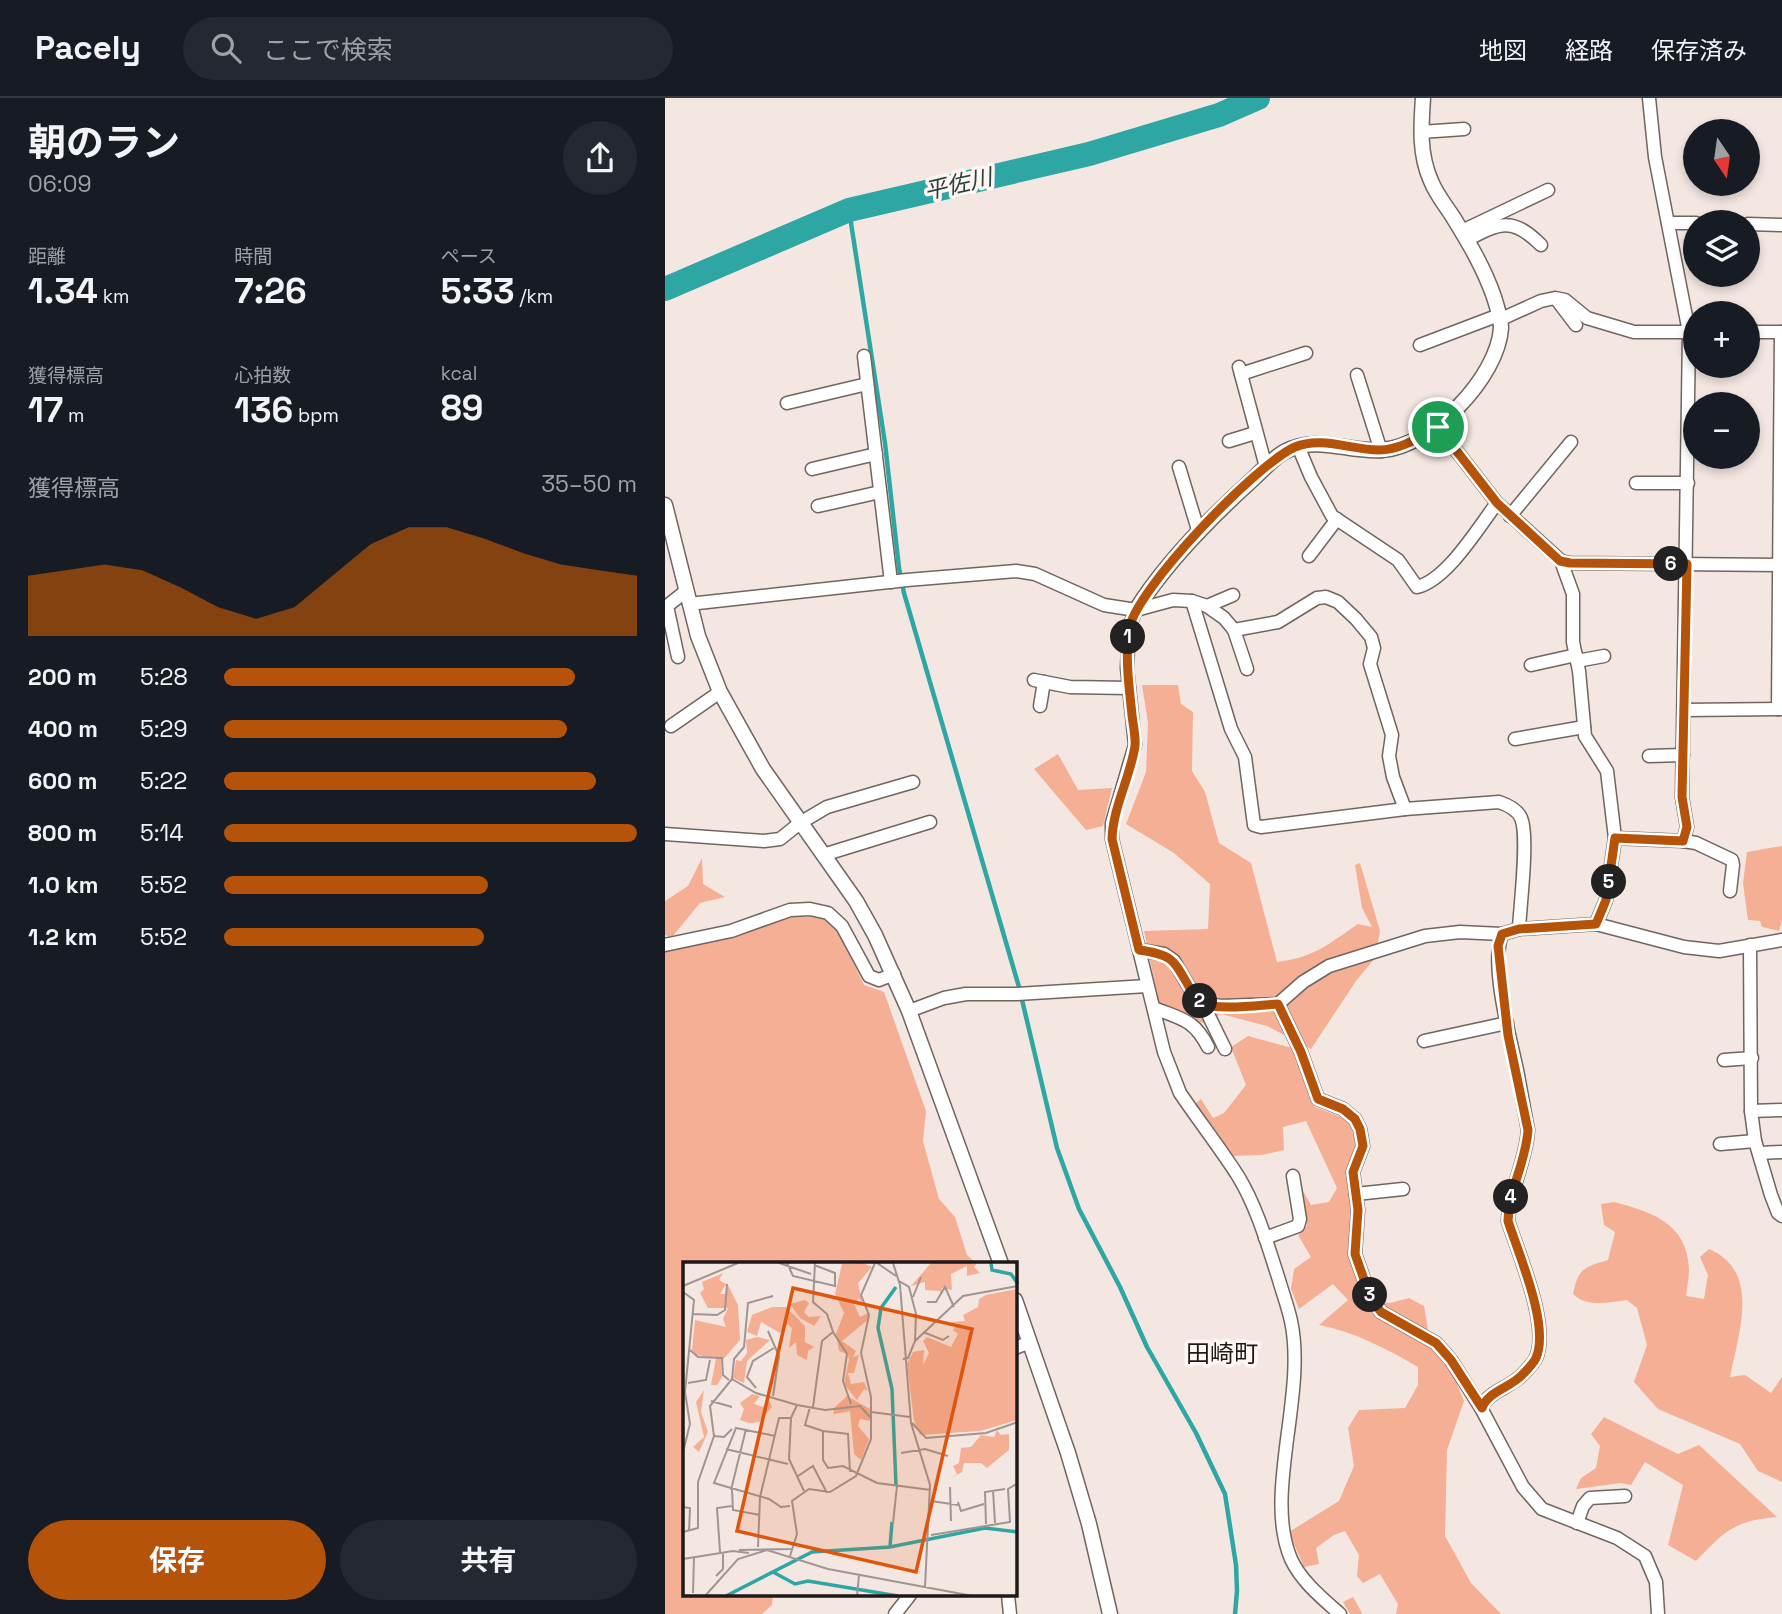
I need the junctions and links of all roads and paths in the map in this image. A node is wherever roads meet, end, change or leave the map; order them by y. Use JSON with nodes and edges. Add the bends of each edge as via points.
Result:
{"nodes":[{"id":1,"x":1423,"y":98,"type":"edge"},
{"id":2,"x":1649,"y":98,"type":"edge"},
{"id":3,"x":1464,"y":129,"type":"dead end"},
{"id":4,"x":1421,"y":132,"type":"junction"},
{"id":5,"x":1548,"y":190,"type":"dead end"},
{"id":6,"x":1668,"y":223,"type":"junction"},
{"id":7,"x":1683,"y":223,"type":"edge"},
{"id":8,"x":1760,"y":224,"type":"edge"},
{"id":9,"x":1782,"y":225,"type":"edge"},
{"id":10,"x":1465,"y":235,"type":"junction"},
{"id":11,"x":1541,"y":245,"type":"dead end"},
{"id":12,"x":1555,"y":298,"type":"junction"},
{"id":13,"x":1685,"y":301,"type":"edge"},
{"id":14,"x":1499,"y":318,"type":"junction"},
{"id":15,"x":1576,"y":325,"type":"dead end"},
{"id":16,"x":1683,"y":332,"type":"edge"},
{"id":17,"x":1760,"y":332,"type":"edge"},
{"id":18,"x":1781,"y":332,"type":"edge"},
{"id":19,"x":1420,"y":345,"type":"dead end"},
{"id":20,"x":1306,"y":353,"type":"dead end"},
{"id":21,"x":864,"y":356,"type":"dead end"},
{"id":22,"x":1357,"y":375,"type":"dead end"},
{"id":23,"x":1691,"y":378,"type":"edge"},
{"id":24,"x":867,"y":384,"type":"junction"},
{"id":25,"x":787,"y":403,"type":"dead end"},
{"id":26,"x":1438,"y":427,"type":"junction"},
{"id":27,"x":1255,"y":433,"type":"junction"},
{"id":28,"x":1229,"y":440,"type":"dead end"},
{"id":29,"x":1571,"y":442,"type":"dead end"},
{"id":30,"x":1298,"y":446,"type":"junction"},
{"id":31,"x":1381,"y":450,"type":"junction"},
{"id":32,"x":876,"y":454,"type":"junction"},
{"id":33,"x":1179,"y":467,"type":"dead end"},
{"id":34,"x":1266,"y":467,"type":"junction"},
{"id":35,"x":813,"y":469,"type":"dead end"},
{"id":36,"x":1636,"y":483,"type":"dead end"},
{"id":37,"x":1688,"y":483,"type":"junction"},
{"id":38,"x":880,"y":492,"type":"junction"},
{"id":39,"x":1497,"y":503,"type":"junction"},
{"id":40,"x":665,"y":505,"type":"edge"},
{"id":41,"x":818,"y":506,"type":"dead end"},
{"id":42,"x":1510,"y":516,"type":"junction"},
{"id":43,"x":1337,"y":519,"type":"junction"},
{"id":44,"x":1199,"y":533,"type":"junction"},
{"id":45,"x":669,"y":539,"type":"edge"},
{"id":46,"x":1309,"y":556,"type":"dead end"},
{"id":47,"x":1560,"y":561,"type":"junction"},
{"id":48,"x":1687,"y":564,"type":"junction"},
{"id":49,"x":1780,"y":565,"type":"edge"},
{"id":50,"x":898,"y":581,"type":"junction"},
{"id":51,"x":1233,"y":595,"type":"dead end"},
{"id":52,"x":688,"y":598,"type":"junction"},
{"id":53,"x":1192,"y":601,"type":"junction"},
{"id":54,"x":1207,"y":606,"type":"junction"},
{"id":55,"x":1136,"y":610,"type":"junction"},
{"id":56,"x":1234,"y":630,"type":"junction"},
{"id":57,"x":1604,"y":656,"type":"dead end"},
{"id":58,"x":678,"y":657,"type":"dead end"},
{"id":59,"x":1576,"y":658,"type":"junction"},
{"id":60,"x":1531,"y":665,"type":"dead end"},
{"id":61,"x":1247,"y":669,"type":"dead end"},
{"id":62,"x":1129,"y":688,"type":"junction"},
{"id":63,"x":720,"y":692,"type":"junction"},
{"id":64,"x":1040,"y":706,"type":"dead end"},
{"id":65,"x":1780,"y":709,"type":"edge"},
{"id":66,"x":1684,"y":710,"type":"junction"},
{"id":67,"x":671,"y":726,"type":"dead end"},
{"id":68,"x":1584,"y":727,"type":"junction"},
{"id":69,"x":1515,"y":739,"type":"dead end"},
{"id":70,"x":1683,"y":755,"type":"junction"},
{"id":71,"x":1649,"y":756,"type":"dead end"},
{"id":72,"x":912,"y":782,"type":"dead end"},
{"id":73,"x":1405,"y":809,"type":"junction"},
{"id":74,"x":930,"y":822,"type":"dead end"},
{"id":75,"x":800,"y":823,"type":"junction"},
{"id":76,"x":665,"y":834,"type":"edge"},
{"id":77,"x":1615,"y":838,"type":"junction"},
{"id":78,"x":1683,"y":841,"type":"junction"},
{"id":79,"x":824,"y":855,"type":"junction"},
{"id":80,"x":1730,"y":891,"type":"dead end"},
{"id":81,"x":1596,"y":924,"type":"junction"},
{"id":82,"x":1519,"y":929,"type":"junction"},
{"id":83,"x":1502,"y":934,"type":"junction"},
{"id":84,"x":1782,"y":940,"type":"edge"},
{"id":85,"x":667,"y":944,"type":"edge"},
{"id":86,"x":1750,"y":945,"type":"junction"},
{"id":87,"x":1139,"y":950,"type":"junction"},
{"id":88,"x":894,"y":974,"type":"junction"},
{"id":89,"x":1147,"y":986,"type":"junction"},
{"id":90,"x":1203,"y":1004,"type":"junction"},
{"id":91,"x":1278,"y":1004,"type":"junction"},
{"id":92,"x":1154,"y":1008,"type":"junction"},
{"id":93,"x":909,"y":1011,"type":"junction"},
{"id":94,"x":1507,"y":1023,"type":"junction"},
{"id":95,"x":1424,"y":1041,"type":"dead end"},
{"id":96,"x":1208,"y":1047,"type":"dead end"},
{"id":97,"x":1225,"y":1049,"type":"dead end"},
{"id":98,"x":1752,"y":1058,"type":"junction"},
{"id":99,"x":1724,"y":1060,"type":"dead end"},
{"id":100,"x":1782,"y":1110,"type":"edge"},
{"id":101,"x":1751,"y":1111,"type":"junction"},
{"id":102,"x":1720,"y":1144,"type":"dead end"},
{"id":103,"x":1757,"y":1147,"type":"junction"},
{"id":104,"x":1782,"y":1152,"type":"edge"},
{"id":105,"x":1293,"y":1176,"type":"dead end"},
{"id":106,"x":1403,"y":1189,"type":"dead end"},
{"id":107,"x":1392,"y":1197,"type":"dead end"},
{"id":108,"x":1356,"y":1198,"type":"junction"},
{"id":109,"x":1782,"y":1216,"type":"edge"},
{"id":110,"x":1265,"y":1238,"type":"junction"},
{"id":111,"x":1001,"y":1262,"type":"edge"},
{"id":112,"x":1017,"y":1306,"type":"edge"},
{"id":113,"x":1030,"y":1342,"type":"junction"},
{"id":114,"x":1017,"y":1347,"type":"edge"},
{"id":115,"x":1482,"y":1408,"type":"junction"},
{"id":116,"x":1625,"y":1496,"type":"dead end"},
{"id":117,"x":1577,"y":1523,"type":"junction"},
{"id":118,"x":909,"y":1596,"type":"edge"},
{"id":119,"x":1008,"y":1596,"type":"edge"},
{"id":120,"x":895,"y":1614,"type":"edge"},
{"id":121,"x":1010,"y":1614,"type":"edge"},
{"id":122,"x":1110,"y":1614,"type":"edge"},
{"id":123,"x":1340,"y":1614,"type":"edge"},
{"id":124,"x":1658,"y":1614,"type":"edge"}],
"edges":[{"from":1,"to":4,"type":"street"},
{"from":2,"to":6,"type":"street"},
{"from":3,"to":4,"type":"street"},
{"from":4,"to":10,"type":"street","via":[[1424,163],[1432,183]]},
{"from":5,"to":10,"type":"street"},
{"from":6,"to":7,"type":"street"},
{"from":6,"to":13,"type":"street"},
{"from":8,"to":9,"type":"street"},
{"from":10,"to":11,"type":"street","via":[[1506,224],[1528,232]]},
{"from":10,"to":14,"type":"street","via":[[1487,278]]},
{"from":12,"to":14,"type":"street"},
{"from":12,"to":15,"type":"street"},
{"from":12,"to":16,"type":"street","via":[[1565,300],[1587,318],[1634,332]]},
{"from":14,"to":19,"type":"street"},
{"from":14,"to":26,"type":"street","via":[[1495,351],[1479,381]]},
{"from":17,"to":18,"type":"street"},
{"from":18,"to":49,"type":"street"},
{"from":20,"to":27,"type":"street","via":[[1240,371]]},
{"from":21,"to":24,"type":"street"},
{"from":22,"to":31,"type":"street"},
{"from":23,"to":37,"type":"street"},
{"from":24,"to":25,"type":"street"},
{"from":24,"to":32,"type":"street"},
{"from":26,"to":31,"type":"street","via":[[1408,443]]},
{"from":26,"to":39,"type":"street"},
{"from":27,"to":28,"type":"street"},
{"from":27,"to":34,"type":"street"},
{"from":29,"to":42,"type":"street"},
{"from":30,"to":31,"type":"street","via":[[1316,442]]},
{"from":30,"to":34,"type":"street"},
{"from":30,"to":43,"type":"street"},
{"from":32,"to":35,"type":"street"},
{"from":32,"to":38,"type":"street"},
{"from":33,"to":44,"type":"street"},
{"from":34,"to":44,"type":"street"},
{"from":36,"to":37,"type":"street"},
{"from":37,"to":48,"type":"street"},
{"from":38,"to":41,"type":"street"},
{"from":38,"to":50,"type":"street"},
{"from":39,"to":42,"type":"street"},
{"from":39,"to":43,"type":"street","via":[[1455,558],[1430,584],[1417,587],[1398,560]]},
{"from":40,"to":45,"type":"street"},
{"from":42,"to":47,"type":"street"},
{"from":43,"to":46,"type":"street"},
{"from":44,"to":55,"type":"street","via":[[1150,587]]},
{"from":45,"to":52,"type":"street"},
{"from":47,"to":48,"type":"street"},
{"from":47,"to":59,"type":"street","via":[[1573,594]]},
{"from":48,"to":49,"type":"street"},
{"from":48,"to":66,"type":"street"},
{"from":49,"to":65,"type":"street"},
{"from":50,"to":52,"type":"street"},
{"from":50,"to":55,"type":"street","via":[[1035,573],[1104,605]]},
{"from":51,"to":54,"type":"street"},
{"from":52,"to":58,"type":"street","via":[[667,606]]},
{"from":52,"to":63,"type":"street"},
{"from":53,"to":54,"type":"street"},
{"from":53,"to":55,"type":"street","via":[[1173,600]]},
{"from":53,"to":73,"type":"street","via":[[1231,729],[1245,757],[1254,825]]},
{"from":54,"to":56,"type":"street"},
{"from":55,"to":62,"type":"street","via":[[1129,627]]},
{"from":56,"to":61,"type":"street"},
{"from":56,"to":73,"type":"street","via":[[1277,622],[1326,597],[1356,619],[1374,648],[1370,664],[1392,735],[1389,756]]},
{"from":57,"to":59,"type":"street"},
{"from":59,"to":60,"type":"street"},
{"from":59,"to":68,"type":"street"},
{"from":62,"to":64,"type":"street","via":[[1070,687],[1039,681]]},
{"from":62,"to":87,"type":"street","via":[[1135,745],[1112,823],[1112,839]]},
{"from":63,"to":67,"type":"street"},
{"from":63,"to":75,"type":"street","via":[[748,746]]},
{"from":65,"to":66,"type":"street"},
{"from":66,"to":70,"type":"street"},
{"from":68,"to":69,"type":"street"},
{"from":68,"to":77,"type":"street","via":[[1607,771]]},
{"from":70,"to":71,"type":"street"},
{"from":70,"to":78,"type":"street","via":[[1687,827]]},
{"from":72,"to":75,"type":"street","via":[[827,807]]},
{"from":73,"to":82,"type":"street","via":[[1499,802],[1514,808],[1521,817],[1524,836]]},
{"from":74,"to":79,"type":"street"},
{"from":75,"to":76,"type":"street","via":[[780,839],[764,841]]},
{"from":75,"to":79,"type":"street"},
{"from":77,"to":78,"type":"street"},
{"from":77,"to":81,"type":"street","via":[[1606,900]]},
{"from":78,"to":80,"type":"street","via":[[1732,860]]},
{"from":79,"to":88,"type":"street","via":[[856,901]]},
{"from":81,"to":82,"type":"street"},
{"from":81,"to":86,"type":"street","via":[[1684,947],[1719,951]]},
{"from":82,"to":83,"type":"street"},
{"from":83,"to":91,"type":"street","via":[[1425,936],[1329,966]]},
{"from":83,"to":94,"type":"street","via":[[1498,946]]},
{"from":84,"to":86,"type":"street"},
{"from":85,"to":88,"type":"street","via":[[731,931],[790,910],[810,909],[828,913],[842,926],[869,976],[879,980]]},
{"from":86,"to":98,"type":"street"},
{"from":87,"to":89,"type":"street"},
{"from":87,"to":90,"type":"street","via":[[1164,954],[1174,961]]},
{"from":88,"to":93,"type":"street"},
{"from":89,"to":92,"type":"street"},
{"from":89,"to":93,"type":"street","via":[[966,994]]},
{"from":90,"to":91,"type":"street"},
{"from":90,"to":97,"type":"street"},
{"from":91,"to":108,"type":"street","via":[[1318,1099],[1343,1109],[1360,1129],[1363,1146],[1353,1172]]},
{"from":92,"to":96,"type":"street","via":[[1190,1023]]},
{"from":92,"to":110,"type":"street","via":[[1180,1093],[1239,1178]]},
{"from":93,"to":111,"type":"street"},
{"from":94,"to":95,"type":"street"},
{"from":94,"to":115,"type":"street","via":[[1528,1130],[1508,1221],[1540,1323],[1540,1341],[1536,1359],[1520,1378],[1485,1399]]},
{"from":98,"to":99,"type":"street"},
{"from":98,"to":101,"type":"street"},
{"from":100,"to":101,"type":"street"},
{"from":101,"to":103,"type":"street"},
{"from":102,"to":103,"type":"street"},
{"from":103,"to":104,"type":"street"},
{"from":103,"to":109,"type":"street"},
{"from":105,"to":110,"type":"street","via":[[1298,1226]]},
{"from":106,"to":108,"type":"street"},
{"from":107,"to":108,"type":"street"},
{"from":108,"to":115,"type":"street","via":[[1355,1254],[1371,1299],[1381,1312],[1436,1343]]},
{"from":110,"to":123,"type":"street","via":[[1291,1319],[1295,1355],[1283,1530],[1291,1559]]},
{"from":112,"to":113,"type":"street"},
{"from":113,"to":114,"type":"street"},
{"from":113,"to":122,"type":"street","via":[[1089,1524]]},
{"from":115,"to":117,"type":"street","via":[[1524,1487],[1542,1509]]},
{"from":116,"to":117,"type":"street","via":[[1590,1498]]},
{"from":117,"to":124,"type":"street","via":[[1617,1538],[1645,1556],[1655,1582]]},
{"from":118,"to":120,"type":"street"},
{"from":119,"to":121,"type":"street"}]}
